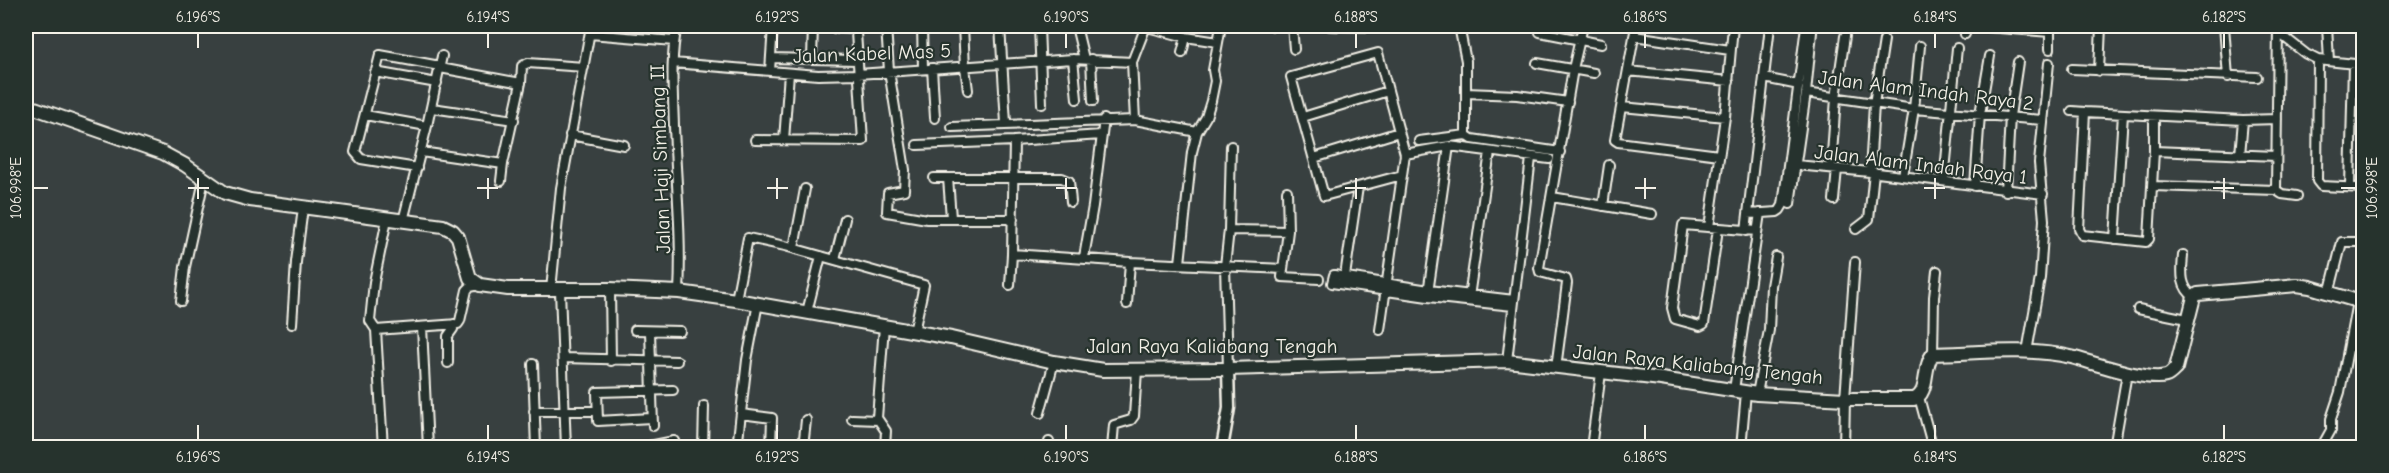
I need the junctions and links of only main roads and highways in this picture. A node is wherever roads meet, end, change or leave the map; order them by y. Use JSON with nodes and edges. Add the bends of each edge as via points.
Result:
{"nodes":[{"id":1,"x":26,"y":105,"type":"edge"},
{"id":2,"x":2360,"y":303,"type":"edge"}],
"edges":[{"from":1,"to":2,"type":"main road","name":"Jalan Raya Kaliabang Tengah","via":[[163,153],[225,193],[250,200],[443,226],[458,237],[470,278],[480,285],[508,289],[679,292],[951,338],[1103,370],[1507,361],[1746,392],[1914,399],[1923,391],[1933,354],[2027,352],[2069,356],[2127,373],[2169,375],[2176,368],[2193,297],[2198,294],[2297,285]]}]}
